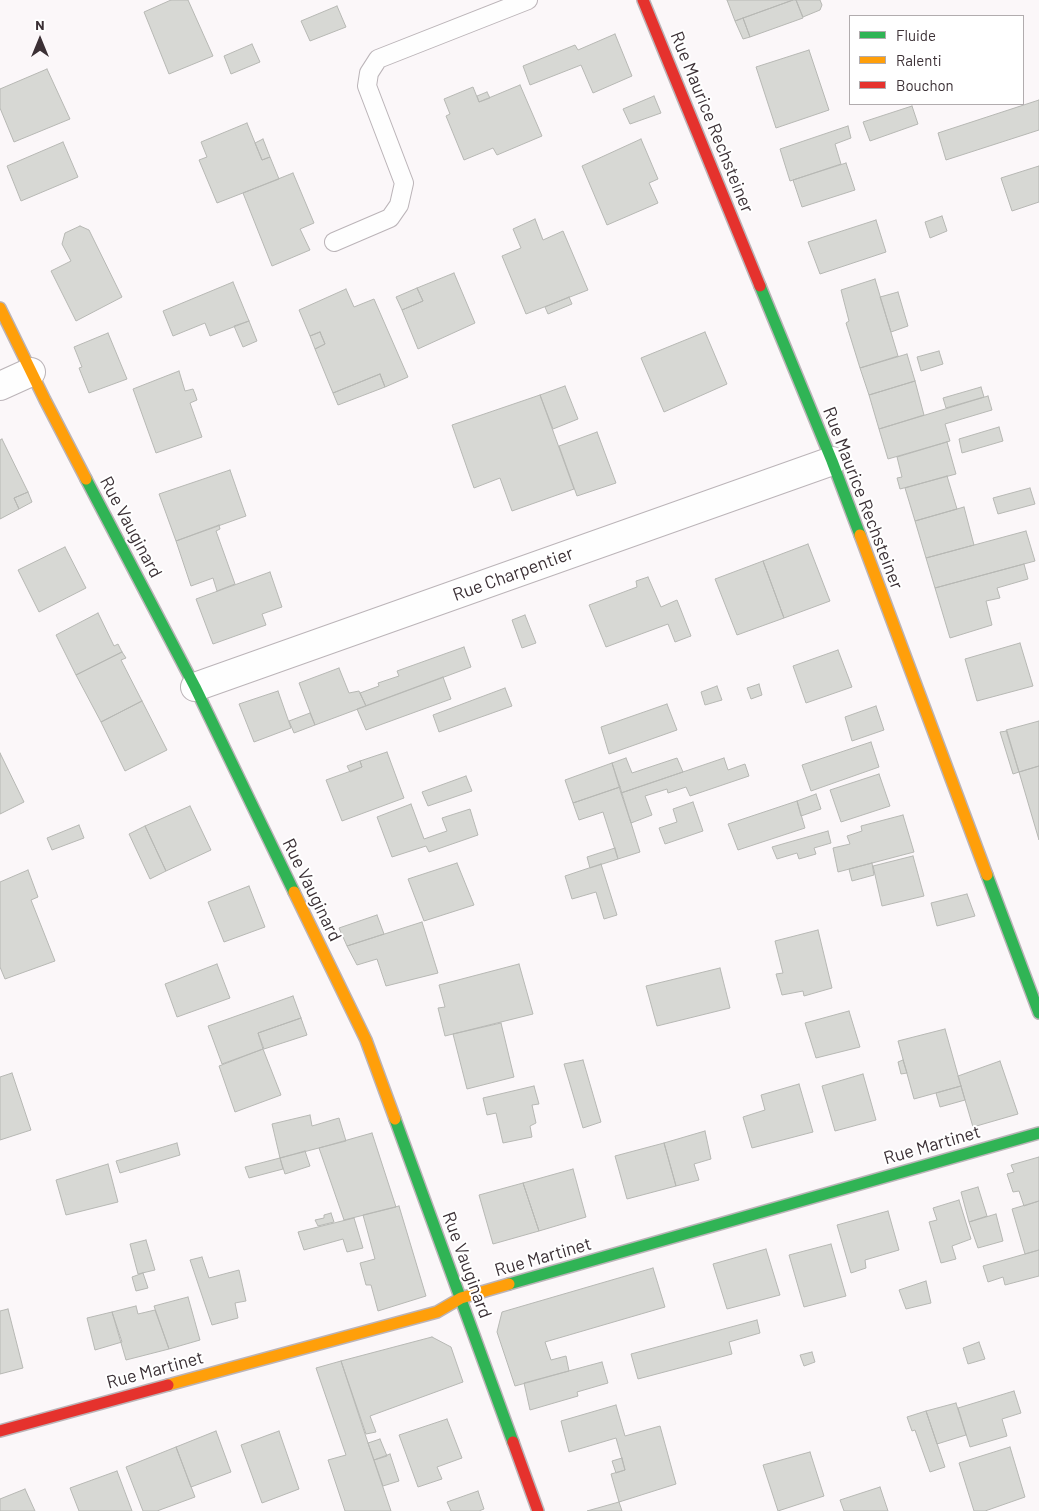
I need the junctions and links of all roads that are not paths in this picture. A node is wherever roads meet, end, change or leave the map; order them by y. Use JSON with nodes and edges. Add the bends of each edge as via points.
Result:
{"nodes":[{"id":1,"x":528,"y":0,"type":"edge"},
{"id":2,"x":643,"y":0,"type":"edge"},
{"id":3,"x":334,"y":242,"type":"dead end"},
{"id":4,"x":0,"y":308,"type":"edge"},
{"id":5,"x":31,"y":372,"type":"junction"},
{"id":6,"x":0,"y":386,"type":"edge"},
{"id":7,"x":832,"y":461,"type":"junction"},
{"id":8,"x":195,"y":687,"type":"junction"},
{"id":9,"x":1039,"y":1013,"type":"edge"},
{"id":10,"x":1039,"y":1133,"type":"edge"},
{"id":11,"x":461,"y":1298,"type":"junction"},
{"id":12,"x":0,"y":1431,"type":"edge"},
{"id":13,"x":538,"y":1511,"type":"edge"}],
"edges":[{"from":1,"to":3,"type":"lane","via":[[378,58],[369,73],[367,86],[404,183],[399,205],[390,218]]},
{"from":2,"to":7,"type":"street","name":"Rue Maurice Rechsteiner"},
{"from":4,"to":5,"type":"street","name":"Rue Vauginard"},
{"from":5,"to":6,"type":"street"},
{"from":5,"to":8,"type":"street","name":"Rue Vauginard"},
{"from":7,"to":8,"type":"street","name":"Rue Charpentier"},
{"from":7,"to":9,"type":"street","name":"Rue Maurice Rechsteiner"},
{"from":8,"to":11,"type":"street","name":"Rue Vauginard","via":[[366,1040]]},
{"from":10,"to":11,"type":"street","name":"Rue Martinet"},
{"from":11,"to":12,"type":"street","name":"Rue Martinet","via":[[436,1312]]},
{"from":11,"to":13,"type":"street","name":"Rue Vauginard"}]}
